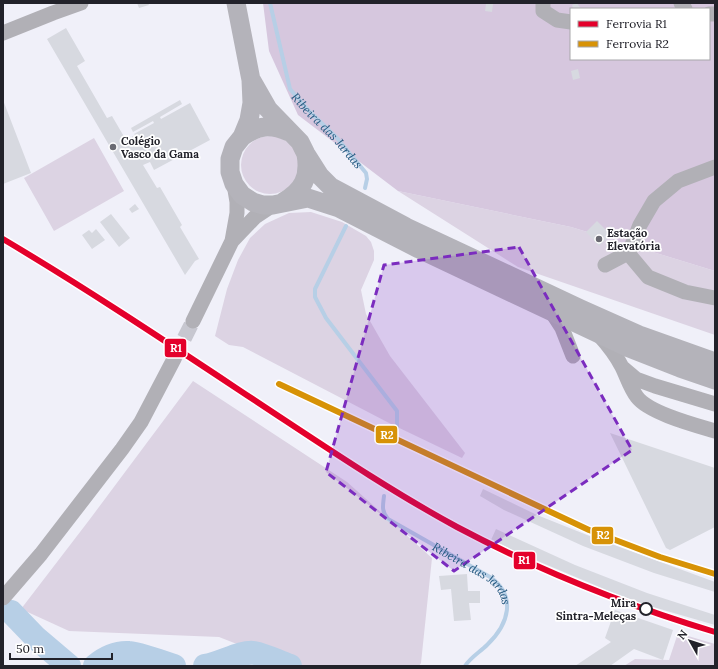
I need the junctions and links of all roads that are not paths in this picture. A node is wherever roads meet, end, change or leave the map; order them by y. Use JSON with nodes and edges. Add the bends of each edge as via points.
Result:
{"nodes":[{"id":1,"x":81,"y":3,"type":"edge"},
{"id":2,"x":236,"y":3,"type":"edge"},
{"id":3,"x":543,"y":3,"type":"edge"},
{"id":4,"x":570,"y":22,"type":"edge"},
{"id":5,"x":3,"y":33,"type":"edge"},
{"id":6,"x":251,"y":80,"type":"junction"},
{"id":7,"x":291,"y":133,"type":"junction"},
{"id":8,"x":242,"y":137,"type":"junction"},
{"id":9,"x":306,"y":154,"type":"junction"},
{"id":10,"x":715,"y":167,"type":"edge"},
{"id":11,"x":234,"y":184,"type":"junction"},
{"id":12,"x":278,"y":204,"type":"junction"},
{"id":13,"x":232,"y":241,"type":"junction"},
{"id":14,"x":627,"y":252,"type":"junction"},
{"id":15,"x":605,"y":265,"type":"dead end"},
{"id":16,"x":715,"y":298,"type":"edge"},
{"id":17,"x":551,"y":311,"type":"junction"},
{"id":18,"x":193,"y":321,"type":"tunnel mouth"},
{"id":19,"x":597,"y":333,"type":"junction"},
{"id":20,"x":573,"y":356,"type":"dead end"},
{"id":21,"x":174,"y":359,"type":"tunnel mouth"},
{"id":22,"x":715,"y":362,"type":"edge"},
{"id":23,"x":622,"y":367,"type":"junction"},
{"id":24,"x":715,"y":380,"type":"edge"},
{"id":25,"x":715,"y":404,"type":"edge"},
{"id":26,"x":715,"y":431,"type":"edge"},
{"id":27,"x":3,"y":598,"type":"edge"}],
"edges":[{"from":1,"to":5,"type":"street"},
{"from":2,"to":6,"type":"main road"},
{"from":3,"to":4,"type":"street","via":[[543,11],[557,20]]},
{"from":6,"to":7,"type":"main road","via":[[268,109]]},
{"from":6,"to":8,"type":"main road","via":[[252,103]]},
{"from":7,"to":8,"type":"main road","via":[[265,126]]},
{"from":7,"to":9,"type":"main road","via":[[300,142]]},
{"from":8,"to":11,"type":"main road","via":[[234,147],[230,159],[230,172]]},
{"from":9,"to":12,"type":"main road","via":[[308,166],[301,188]]},
{"from":9,"to":22,"type":"main road","via":[[320,176],[331,187],[406,227],[639,335]]},
{"from":10,"to":14,"type":"street","via":[[678,181],[654,201]]},
{"from":11,"to":12,"type":"main road","via":[[242,195],[253,202],[263,205]]},
{"from":11,"to":13,"type":"street","via":[[237,213]]},
{"from":12,"to":13,"type":"street","via":[[255,217]]},
{"from":12,"to":17,"type":"main road","via":[[308,198],[339,208],[418,249]]},
{"from":13,"to":18,"type":"street"},
{"from":14,"to":15,"type":"street"},
{"from":14,"to":16,"type":"street","via":[[648,277],[685,292]]},
{"from":17,"to":19,"type":"main road"},
{"from":17,"to":20,"type":"street","via":[[562,328]]},
{"from":19,"to":23,"type":"street","via":[[610,347]]},
{"from":19,"to":24,"type":"main road","via":[[672,366]]},
{"from":21,"to":27,"type":"street","via":[[140,422],[122,449],[41,554]]},
{"from":23,"to":25,"type":"street","via":[[636,379],[648,384]]},
{"from":23,"to":26,"type":"street","via":[[638,398],[648,405],[665,414]]}]}
